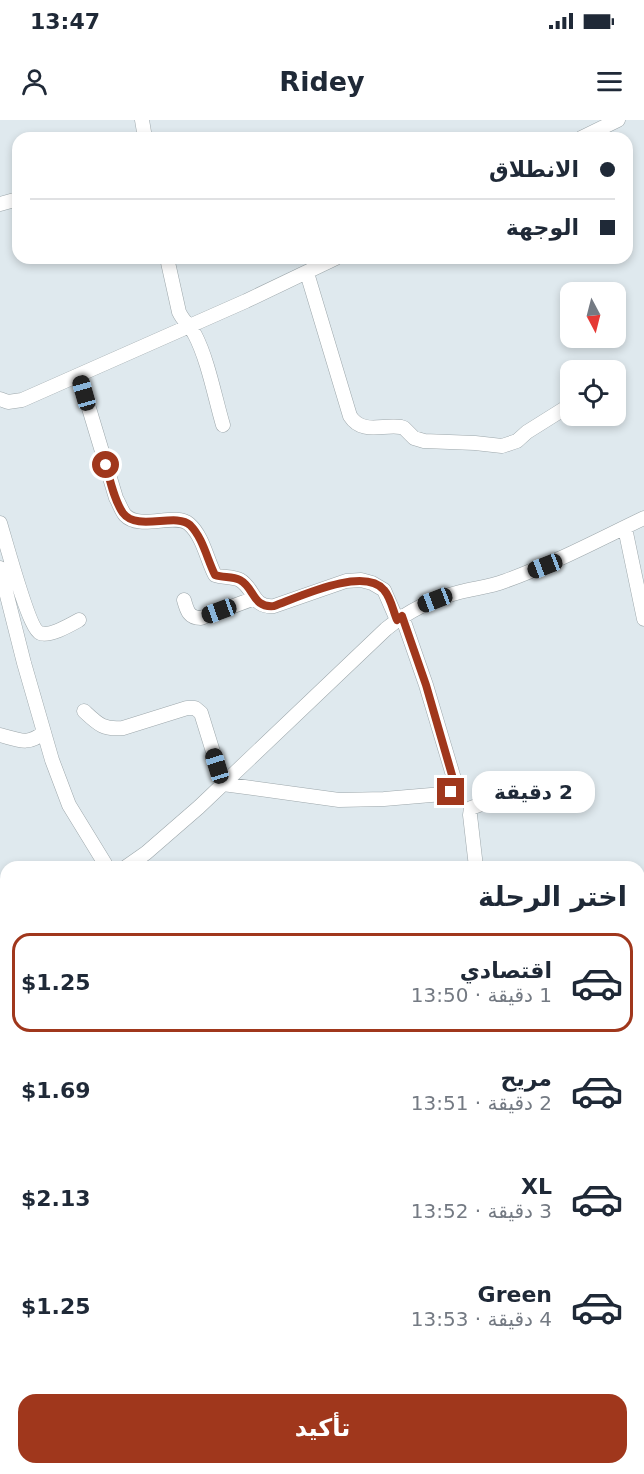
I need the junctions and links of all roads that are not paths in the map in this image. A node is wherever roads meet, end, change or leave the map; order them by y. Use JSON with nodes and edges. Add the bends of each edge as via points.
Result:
{"nodes":[{"id":1,"x":618,"y":120,"type":"edge"},
{"id":2,"x":593,"y":132,"type":"edge"},
{"id":3,"x":168,"y":264,"type":"edge"},
{"id":4,"x":324,"y":264,"type":"edge"},
{"id":5,"x":307,"y":273,"type":"junction"},
{"id":6,"x":189,"y":326,"type":"junction"},
{"id":7,"x":79,"y":375,"type":"junction"},
{"id":8,"x":4,"y":401,"type":"edge"},
{"id":9,"x":560,"y":411,"type":"edge"},
{"id":10,"x":0,"y":414,"type":"edge"},
{"id":11,"x":222,"y":425,"type":"dead end"},
{"id":12,"x":644,"y":518,"type":"edge"},
{"id":13,"x":0,"y":523,"type":"edge"},
{"id":14,"x":625,"y":528,"type":"junction"},
{"id":15,"x":0,"y":568,"type":"edge"},
{"id":16,"x":255,"y":598,"type":"junction"},
{"id":17,"x":184,"y":600,"type":"dead end"},
{"id":18,"x":399,"y":618,"type":"junction"},
{"id":19,"x":644,"y":619,"type":"edge"},
{"id":20,"x":79,"y":621,"type":"dead end"},
{"id":21,"x":84,"y":711,"type":"dead end"},
{"id":22,"x":44,"y":732,"type":"junction"},
{"id":23,"x":0,"y":735,"type":"edge"},
{"id":24,"x":223,"y":784,"type":"junction"},
{"id":25,"x":508,"y":794,"type":"dead end"},
{"id":26,"x":103,"y":861,"type":"edge"},
{"id":27,"x":135,"y":861,"type":"edge"},
{"id":28,"x":475,"y":861,"type":"edge"}],
"edges":[{"from":1,"to":2,"type":"street"},
{"from":3,"to":6,"type":"street","via":[[179,312]]},
{"from":4,"to":5,"type":"street"},
{"from":5,"to":6,"type":"street"},
{"from":5,"to":9,"type":"street","via":[[350,416],[361,427],[401,427],[424,441],[502,446],[517,441]]},
{"from":6,"to":7,"type":"street"},
{"from":6,"to":11,"type":"street","via":[[202,351]]},
{"from":7,"to":8,"type":"street","via":[[21,400]]},
{"from":7,"to":16,"type":"street","via":[[123,513],[141,521],[182,520],[189,524],[215,575],[238,579]]},
{"from":8,"to":10,"type":"street"},
{"from":12,"to":14,"type":"street"},
{"from":13,"to":20,"type":"street","via":[[36,631],[49,634]]},
{"from":14,"to":18,"type":"street","via":[[545,566],[502,583],[448,595]]},
{"from":14,"to":19,"type":"street"},
{"from":15,"to":22,"type":"street"},
{"from":16,"to":17,"type":"street","via":[[201,618],[190,616]]},
{"from":16,"to":18,"type":"street","via":[[268,607],[274,606],[346,581],[361,580],[384,590]]},
{"from":18,"to":24,"type":"street"},
{"from":18,"to":24,"type":"street","via":[[426,685],[454,782],[451,792],[339,800]]},
{"from":21,"to":24,"type":"street","via":[[102,727],[112,729],[195,708],[201,713]]},
{"from":22,"to":23,"type":"street","via":[[30,741]]},
{"from":22,"to":26,"type":"street","via":[[69,805]]},
{"from":24,"to":27,"type":"street"},
{"from":25,"to":28,"type":"street","via":[[471,808]]}]}
